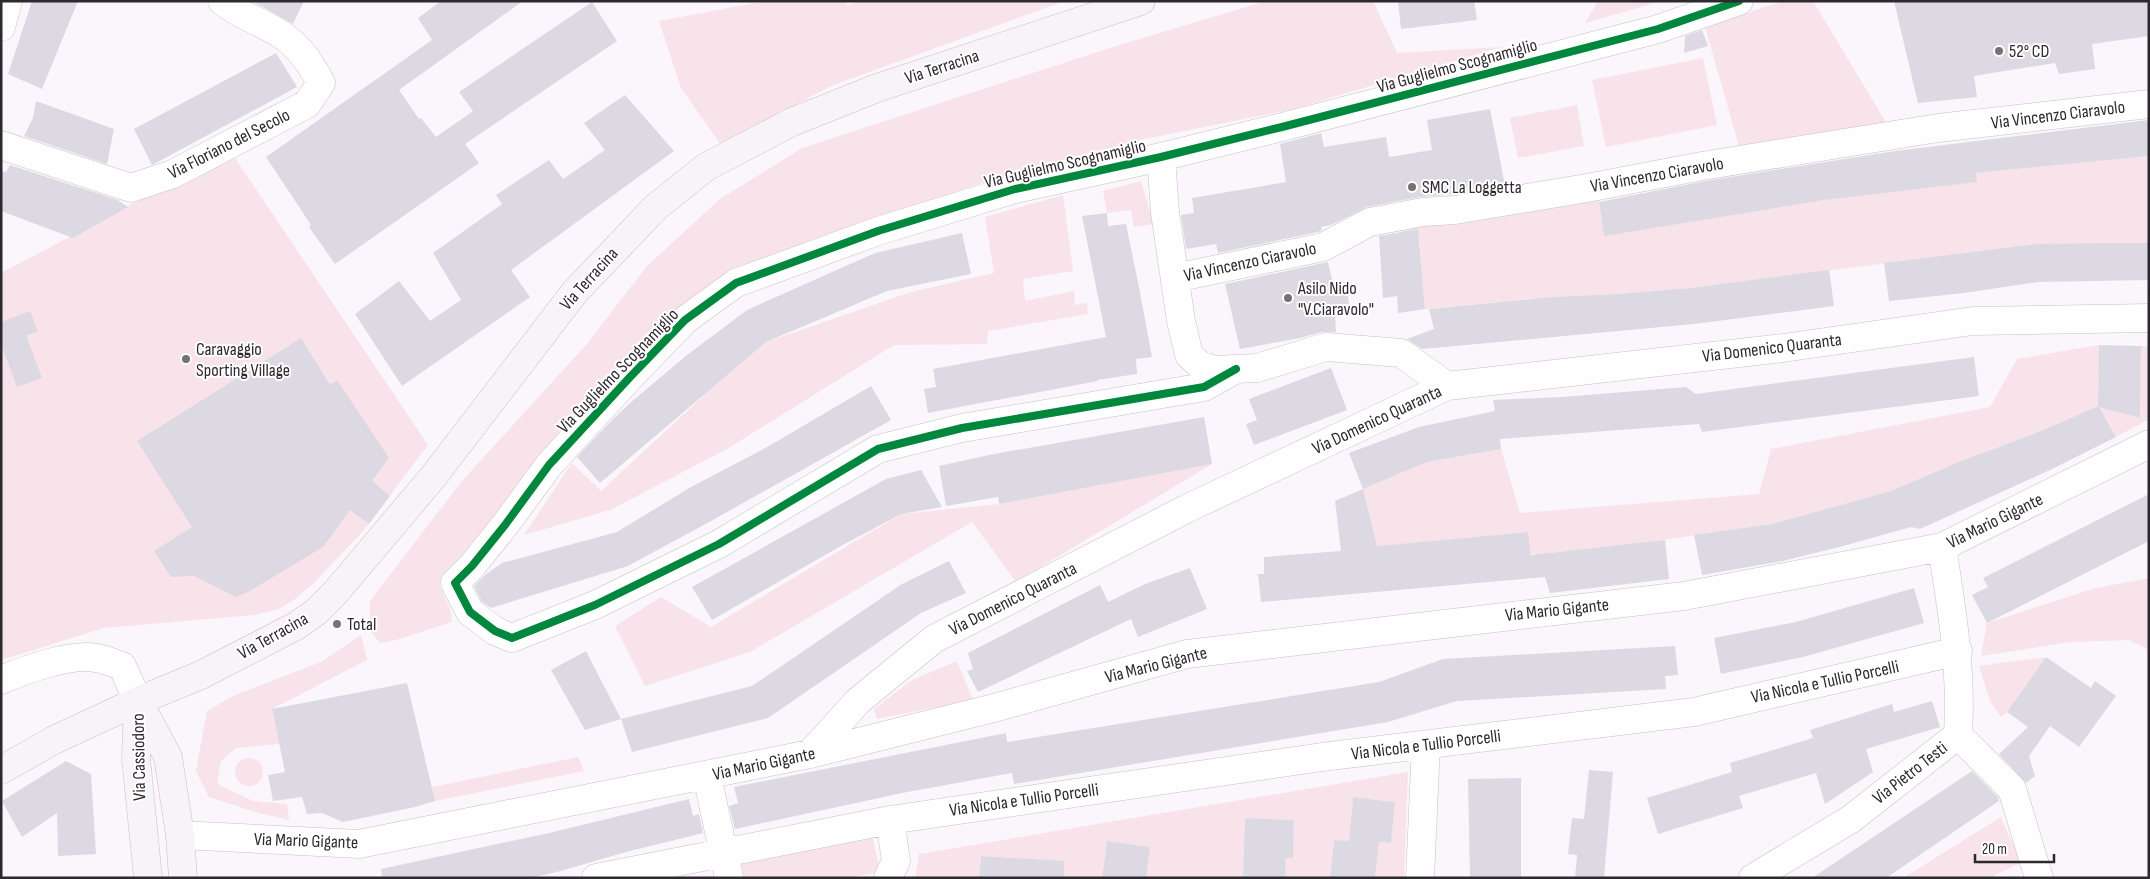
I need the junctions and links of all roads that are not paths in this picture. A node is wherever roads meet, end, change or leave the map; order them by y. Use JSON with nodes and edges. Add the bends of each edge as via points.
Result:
{"nodes":[{"id":1,"x":8,"y":1,"type":"edge"},
{"id":2,"x":222,"y":1,"type":"edge"},
{"id":3,"x":1141,"y":1,"type":"edge"},
{"id":4,"x":1739,"y":1,"type":"edge"},
{"id":5,"x":1,"y":27,"type":"edge"},
{"id":6,"x":2149,"y":104,"type":"edge"},
{"id":7,"x":1,"y":145,"type":"edge"},
{"id":8,"x":1161,"y":158,"type":"junction"},
{"id":9,"x":1175,"y":278,"type":"junction"},
{"id":10,"x":2149,"y":318,"type":"edge"},
{"id":11,"x":1236,"y":369,"type":"junction"},
{"id":12,"x":1447,"y":386,"type":"junction"},
{"id":13,"x":2149,"y":444,"type":"edge"},
{"id":14,"x":1942,"y":548,"type":"junction"},
{"id":15,"x":1958,"y":651,"type":"junction"},
{"id":16,"x":1,"y":680,"type":"edge"},
{"id":17,"x":138,"y":701,"type":"junction"},
{"id":18,"x":1958,"y":735,"type":"junction"},
{"id":19,"x":1426,"y":745,"type":"junction"},
{"id":20,"x":810,"y":754,"type":"junction"},
{"id":21,"x":1,"y":770,"type":"edge"},
{"id":22,"x":707,"y":776,"type":"junction"},
{"id":23,"x":890,"y":820,"type":"junction"},
{"id":24,"x":180,"y":835,"type":"junction"},
{"id":25,"x":726,"y":865,"type":"edge"},
{"id":26,"x":148,"y":878,"type":"edge"},
{"id":27,"x":183,"y":878,"type":"edge"},
{"id":28,"x":596,"y":878,"type":"edge"},
{"id":29,"x":888,"y":878,"type":"edge"},
{"id":30,"x":1420,"y":878,"type":"edge"},
{"id":31,"x":1753,"y":878,"type":"edge"},
{"id":32,"x":2039,"y":878,"type":"edge"}],
"edges":[{"from":1,"to":5,"type":"street"},
{"from":2,"to":7,"type":"street","name":"Via Floriano del Secolo","via":[[232,10],[285,37],[309,60],[322,83],[307,104],[173,174],[131,188]]},
{"from":3,"to":17,"type":"main road","name":"Via Terracina","via":[[877,88],[792,122],[706,167],[656,207],[574,293],[433,477],[316,612],[296,626],[201,675]]},
{"from":4,"to":8,"type":"street","name":"Via Guglielmo Scognamiglio","via":[[1658,29]]},
{"from":6,"to":9,"type":"street","name":"Via Vincenzo Ciaravolo","via":[[1938,128],[1464,209],[1423,212],[1370,222],[1323,247]]},
{"from":8,"to":9,"type":"street"},
{"from":8,"to":11,"type":"street","name":"Via Guglielmo Scognamiglio","via":[[1015,189],[878,231],[736,283],[685,320],[631,376],[549,466],[455,583],[470,612],[495,631],[512,638],[595,606],[719,544],[878,449],[962,428],[1204,387]]},
{"from":9,"to":11,"type":"street","via":[[1189,355],[1200,365],[1215,370]]},
{"from":10,"to":12,"type":"street","name":"Via Domenico Quaranta","via":[[1973,321],[1774,349]]},
{"from":11,"to":12,"type":"street","via":[[1258,368],[1326,347],[1401,353]]},
{"from":12,"to":20,"type":"street","name":"Via Domenico Quaranta","via":[[1186,509],[934,639],[858,701]]},
{"from":13,"to":14,"type":"street","name":"Via Mario Gigante"},
{"from":14,"to":15,"type":"street","name":"Via Pietro Testi"},
{"from":14,"to":20,"type":"street","name":"Via Mario Gigante","via":[[1684,596],[1186,654],[994,708]]},
{"from":15,"to":18,"type":"street","name":"Via Pietro Testi"},
{"from":15,"to":19,"type":"street","name":"Via Nicola e Tullio Porcelli","via":[[1694,712]]},
{"from":16,"to":17,"type":"street","via":[[33,667],[94,657],[122,666]]},
{"from":17,"to":21,"type":"main road","name":"Via Terracina","via":[[54,740]]},
{"from":17,"to":24,"type":"main road","name":"Via Cassiodoro","via":[[168,757]]},
{"from":17,"to":26,"type":"main road","name":"Via Cassiodoro","via":[[136,759]]},
{"from":18,"to":31,"type":"street","name":"Via Pietro Testi","via":[[1851,819]]},
{"from":18,"to":32,"type":"street","via":[[2012,789]]},
{"from":19,"to":23,"type":"street","name":"Via Nicola e Tullio Porcelli","via":[[1207,773]]},
{"from":19,"to":30,"type":"street"},
{"from":20,"to":22,"type":"street","name":"Via Mario Gigante"},
{"from":22,"to":24,"type":"street","name":"Via Mario Gigante","via":[[359,844]]},
{"from":22,"to":25,"type":"street"},
{"from":23,"to":25,"type":"street","name":"Via Nicola e Tullio Porcelli"},
{"from":23,"to":29,"type":"street","via":[[896,861]]},
{"from":24,"to":27,"type":"main road","name":"Via Cassiodoro"},
{"from":25,"to":28,"type":"street","name":"Via Nicola e Tullio Porcelli"}]}
